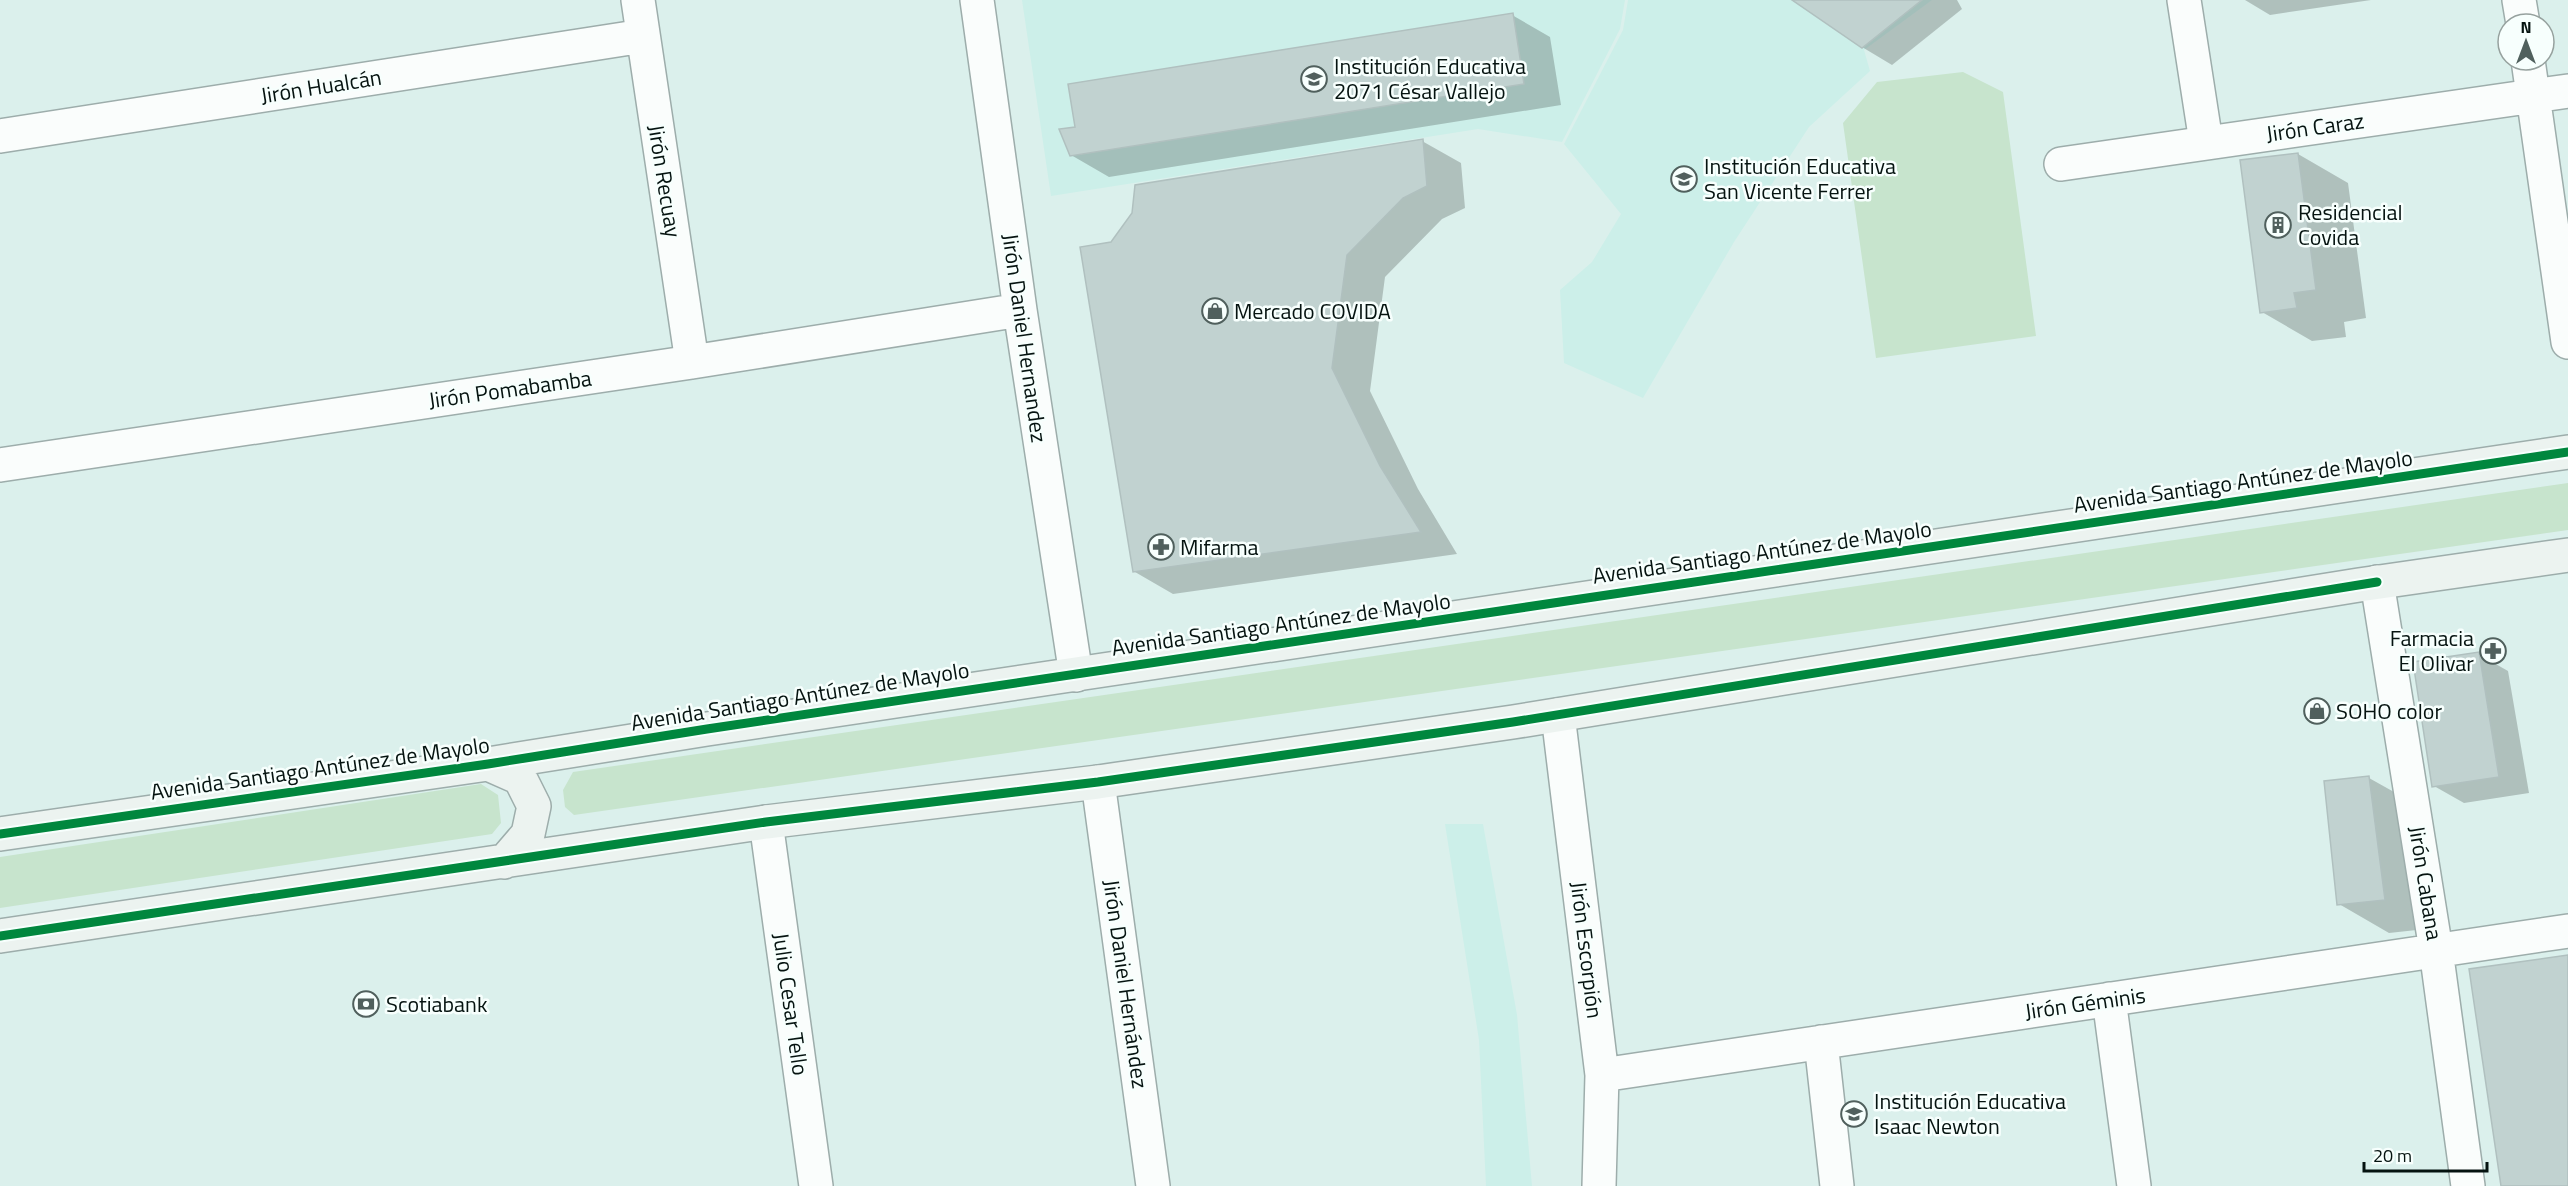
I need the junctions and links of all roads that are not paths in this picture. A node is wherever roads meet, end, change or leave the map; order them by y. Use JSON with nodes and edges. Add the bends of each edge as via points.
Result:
{"nodes":[{"id":1,"x":638,"y":0,"type":"edge"},
{"id":2,"x":977,"y":0,"type":"edge"},
{"id":3,"x":2184,"y":0,"type":"edge"},
{"id":4,"x":643,"y":36,"type":"junction"},
{"id":5,"x":2530,"y":72,"type":"edge"},
{"id":6,"x":2568,"y":91,"type":"edge"},
{"id":7,"x":2533,"y":96,"type":"junction"},
{"id":8,"x":0,"y":136,"type":"edge"},
{"id":9,"x":2206,"y":142,"type":"junction"},
{"id":10,"x":2061,"y":164,"type":"dead end"},
{"id":11,"x":1020,"y":310,"type":"junction"},
{"id":12,"x":2568,"y":342,"type":"edge"},
{"id":13,"x":692,"y":362,"type":"junction"},
{"id":14,"x":2568,"y":452,"type":"edge"},
{"id":15,"x":0,"y":465,"type":"edge"},
{"id":16,"x":2568,"y":555,"type":"edge"},
{"id":17,"x":2377,"y":582,"type":"junction"},
{"id":18,"x":1076,"y":675,"type":"junction"},
{"id":19,"x":1558,"y":715,"type":"junction"},
{"id":20,"x":565,"y":752,"type":"junction"},
{"id":21,"x":488,"y":764,"type":"junction"},
{"id":22,"x":1098,"y":782,"type":"junction"},
{"id":23,"x":766,"y":822,"type":"junction"},
{"id":24,"x":0,"y":834,"type":"edge"},
{"id":25,"x":581,"y":850,"type":"junction"},
{"id":26,"x":504,"y":862,"type":"junction"},
{"id":27,"x":2568,"y":931,"type":"edge"},
{"id":28,"x":0,"y":936,"type":"edge"},
{"id":29,"x":2436,"y":950,"type":"junction"},
{"id":30,"x":2109,"y":999,"type":"junction"},
{"id":31,"x":1821,"y":1042,"type":"junction"},
{"id":32,"x":1602,"y":1075,"type":"junction"},
{"id":33,"x":807,"y":1185,"type":"edge"},
{"id":34,"x":1153,"y":1186,"type":"edge"},
{"id":35,"x":1599,"y":1186,"type":"edge"},
{"id":36,"x":1837,"y":1186,"type":"edge"},
{"id":37,"x":2134,"y":1186,"type":"edge"},
{"id":38,"x":2468,"y":1186,"type":"edge"}],
"edges":[{"from":1,"to":4,"type":"street","name":"Jirón Recuay"},
{"from":2,"to":11,"type":"street","name":"Jirón Daniel Hernandez"},
{"from":3,"to":9,"type":"street"},
{"from":4,"to":8,"type":"street","name":"Jirón Hualcán"},
{"from":4,"to":13,"type":"street","name":"Jirón Recuay"},
{"from":5,"to":7,"type":"street"},
{"from":6,"to":7,"type":"street","name":"Jirón Caraz"},
{"from":7,"to":9,"type":"street","name":"Jirón Caraz"},
{"from":7,"to":12,"type":"street"},
{"from":9,"to":10,"type":"street","name":"Jirón Caraz"},
{"from":11,"to":13,"type":"street","name":"Jirón Pomabamba"},
{"from":11,"to":18,"type":"street","name":"Jirón Daniel Hernandez"},
{"from":13,"to":15,"type":"street","name":"Jirón Pomabamba"},
{"from":14,"to":18,"type":"main road","name":"Avenida Santiago Antúnez de Mayolo"},
{"from":16,"to":17,"type":"main road"},
{"from":17,"to":19,"type":"main road"},
{"from":17,"to":29,"type":"street","name":"Jirón Cabana"},
{"from":18,"to":20,"type":"main road","name":"Avenida Santiago Antúnez de Mayolo"},
{"from":19,"to":22,"type":"main road"},
{"from":19,"to":32,"type":"street","name":"Jirón Escorpión"},
{"from":20,"to":21,"type":"main road","name":"Avenida Santiago Antúnez de Mayolo"},
{"from":20,"to":25,"type":"main road","via":[[544,778],[538,805],[554,830]]},
{"from":21,"to":24,"type":"main road","name":"Avenida Santiago Antúnez de Mayolo"},
{"from":21,"to":26,"type":"main road","via":[[520,778],[534,806],[528,834]]},
{"from":22,"to":23,"type":"main road"},
{"from":22,"to":34,"type":"street","name":"Jirón Daniel Hernández"},
{"from":23,"to":25,"type":"main road"},
{"from":23,"to":33,"type":"street","name":"Julio Cesar Tello"},
{"from":25,"to":26,"type":"main road"},
{"from":26,"to":28,"type":"main road"},
{"from":27,"to":29,"type":"street","name":"Jirón Géminis"},
{"from":29,"to":30,"type":"street","name":"Jirón Géminis"},
{"from":29,"to":38,"type":"street","name":"Jirón Cabana"},
{"from":30,"to":31,"type":"street","name":"Jirón Géminis"},
{"from":30,"to":37,"type":"street"},
{"from":31,"to":32,"type":"street","name":"Jirón Géminis"},
{"from":31,"to":36,"type":"street"},
{"from":32,"to":35,"type":"street","name":"Jirón Escorpión"}]}
